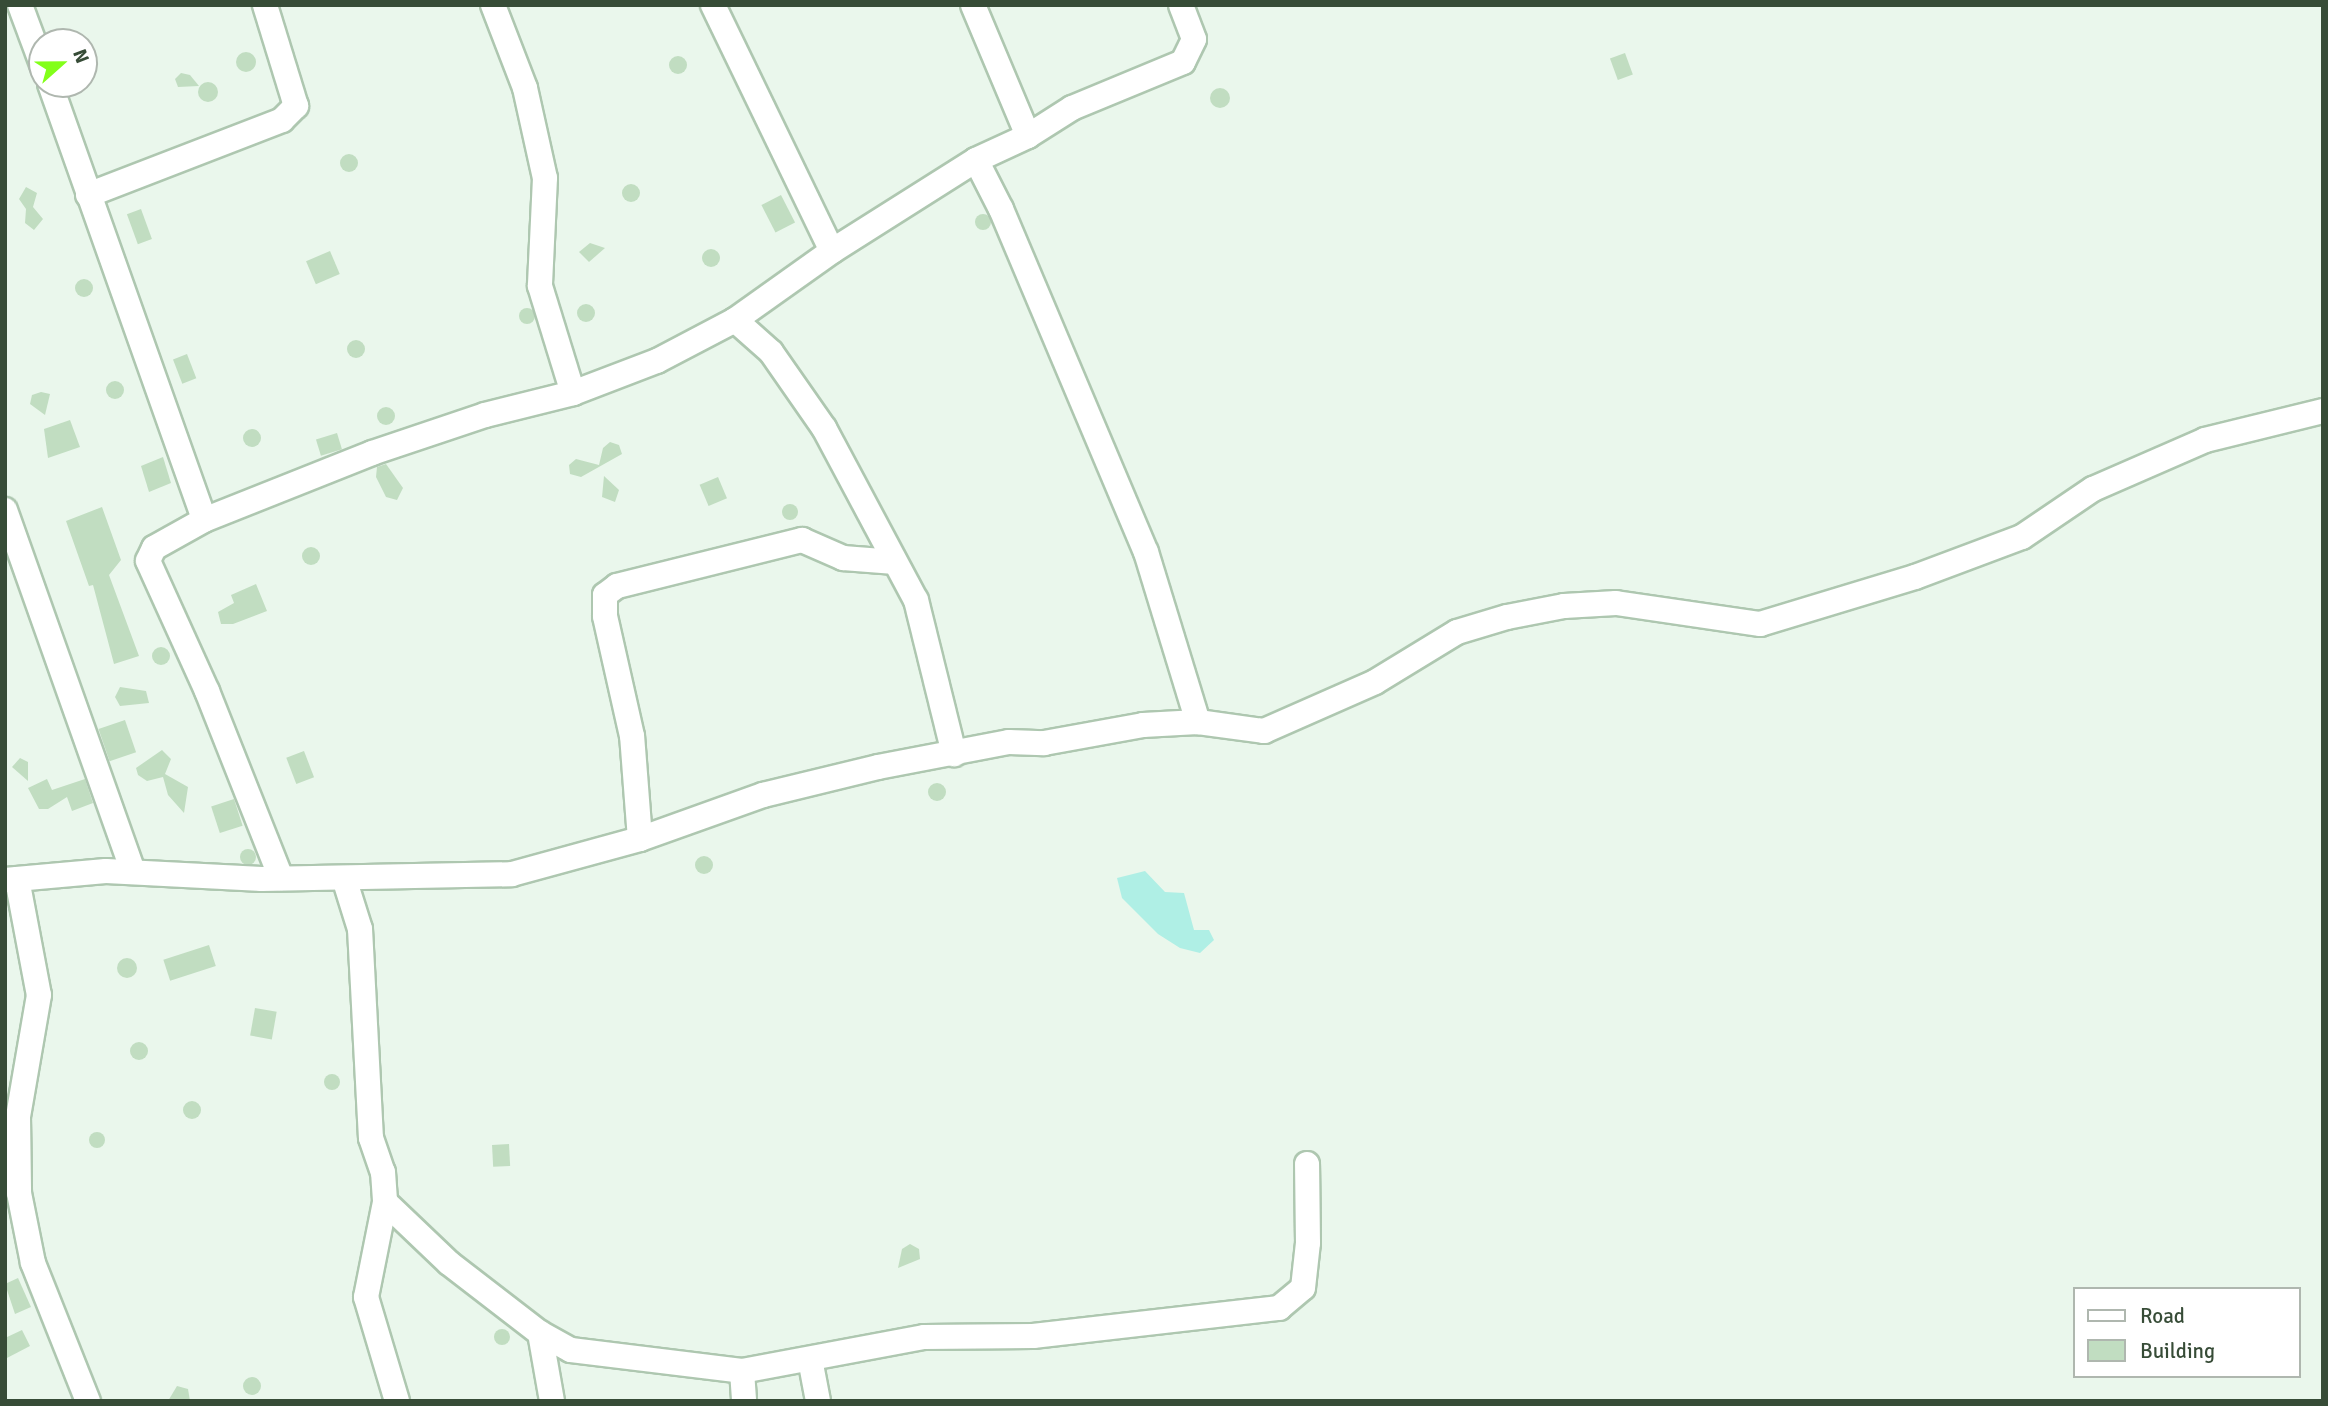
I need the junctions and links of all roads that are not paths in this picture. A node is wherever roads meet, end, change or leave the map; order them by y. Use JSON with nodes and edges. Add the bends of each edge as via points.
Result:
{"nodes":[{"id":1,"x":20,"y":5,"type":"edge"},
{"id":2,"x":265,"y":5,"type":"edge"},
{"id":3,"x":493,"y":5,"type":"edge"},
{"id":4,"x":713,"y":5,"type":"edge"},
{"id":5,"x":973,"y":5,"type":"edge"},
{"id":6,"x":1181,"y":5,"type":"edge"},
{"id":7,"x":29,"y":28,"type":"edge"},
{"id":8,"x":55,"y":98,"type":"edge"},
{"id":9,"x":1028,"y":136,"type":"junction"},
{"id":10,"x":976,"y":160,"type":"junction"},
{"id":11,"x":88,"y":195,"type":"junction"},
{"id":12,"x":832,"y":251,"type":"junction"},
{"id":13,"x":735,"y":320,"type":"junction"},
{"id":14,"x":573,"y":393,"type":"junction"},
{"id":15,"x":2323,"y":411,"type":"edge"},
{"id":16,"x":5,"y":510,"type":"edge"},
{"id":17,"x":204,"y":520,"type":"junction"},
{"id":18,"x":895,"y":562,"type":"junction"},
{"id":19,"x":1198,"y":722,"type":"junction"},
{"id":20,"x":954,"y":754,"type":"junction"},
{"id":21,"x":639,"y":839,"type":"junction"},
{"id":22,"x":133,"y":872,"type":"junction"},
{"id":23,"x":281,"y":878,"type":"junction"},
{"id":24,"x":344,"y":878,"type":"junction"},
{"id":25,"x":11,"y":879,"type":"edge"},
{"id":26,"x":1307,"y":1164,"type":"dead end"},
{"id":27,"x":385,"y":1202,"type":"junction"},
{"id":28,"x":540,"y":1333,"type":"junction"},
{"id":29,"x":810,"y":1359,"type":"junction"},
{"id":30,"x":742,"y":1371,"type":"junction"},
{"id":31,"x":88,"y":1401,"type":"edge"},
{"id":32,"x":397,"y":1401,"type":"edge"},
{"id":33,"x":552,"y":1401,"type":"edge"},
{"id":34,"x":744,"y":1401,"type":"edge"},
{"id":35,"x":818,"y":1401,"type":"edge"}],
"edges":[{"from":1,"to":7,"type":"street"},
{"from":2,"to":11,"type":"street","via":[[296,106],[282,120]]},
{"from":3,"to":14,"type":"street","via":[[525,88],[545,178],[540,286]]},
{"from":4,"to":12,"type":"street"},
{"from":5,"to":9,"type":"street"},
{"from":6,"to":9,"type":"street","via":[[1194,39],[1183,62],[1072,108]]},
{"from":8,"to":11,"type":"street"},
{"from":9,"to":10,"type":"street"},
{"from":10,"to":12,"type":"street"},
{"from":10,"to":19,"type":"street","via":[[1146,552]]},
{"from":11,"to":17,"type":"street"},
{"from":12,"to":13,"type":"street"},
{"from":13,"to":14,"type":"street","via":[[657,361]]},
{"from":13,"to":18,"type":"street","via":[[771,352],[824,428]]},
{"from":14,"to":17,"type":"street","via":[[485,415],[372,453]]},
{"from":15,"to":19,"type":"street","via":[[2206,440],[2093,489],[2022,537],[1915,577],[1760,624],[1616,603],[1564,606],[1457,632],[1376,682],[1264,731]]},
{"from":16,"to":22,"type":"street"},
{"from":17,"to":23,"type":"street","via":[[153,548],[148,561],[208,691]]},
{"from":18,"to":20,"type":"street","via":[[916,600]]},
{"from":18,"to":21,"type":"street","via":[[843,558],[802,540],[617,586],[605,595],[605,616],[632,736]]},
{"from":19,"to":20,"type":"street","via":[[1143,725],[1044,743],[1009,742]]},
{"from":20,"to":21,"type":"street","via":[[878,766],[763,794]]},
{"from":21,"to":24,"type":"street","via":[[512,874]]},
{"from":22,"to":23,"type":"street"},
{"from":22,"to":25,"type":"street"},
{"from":23,"to":24,"type":"street"},
{"from":24,"to":27,"type":"street","via":[[360,929],[372,1138],[383,1172]]},
{"from":25,"to":31,"type":"street","via":[[39,995],[18,1117],[19,1193],[33,1264]]},
{"from":26,"to":29,"type":"street","via":[[1308,1243],[1303,1288],[1279,1308],[1033,1336],[924,1337]]},
{"from":27,"to":28,"type":"street","via":[[449,1263]]},
{"from":27,"to":32,"type":"street","via":[[366,1297]]},
{"from":28,"to":30,"type":"street","via":[[571,1350]]},
{"from":28,"to":33,"type":"street"},
{"from":29,"to":30,"type":"street"},
{"from":29,"to":35,"type":"street"},
{"from":30,"to":34,"type":"street"}]}
